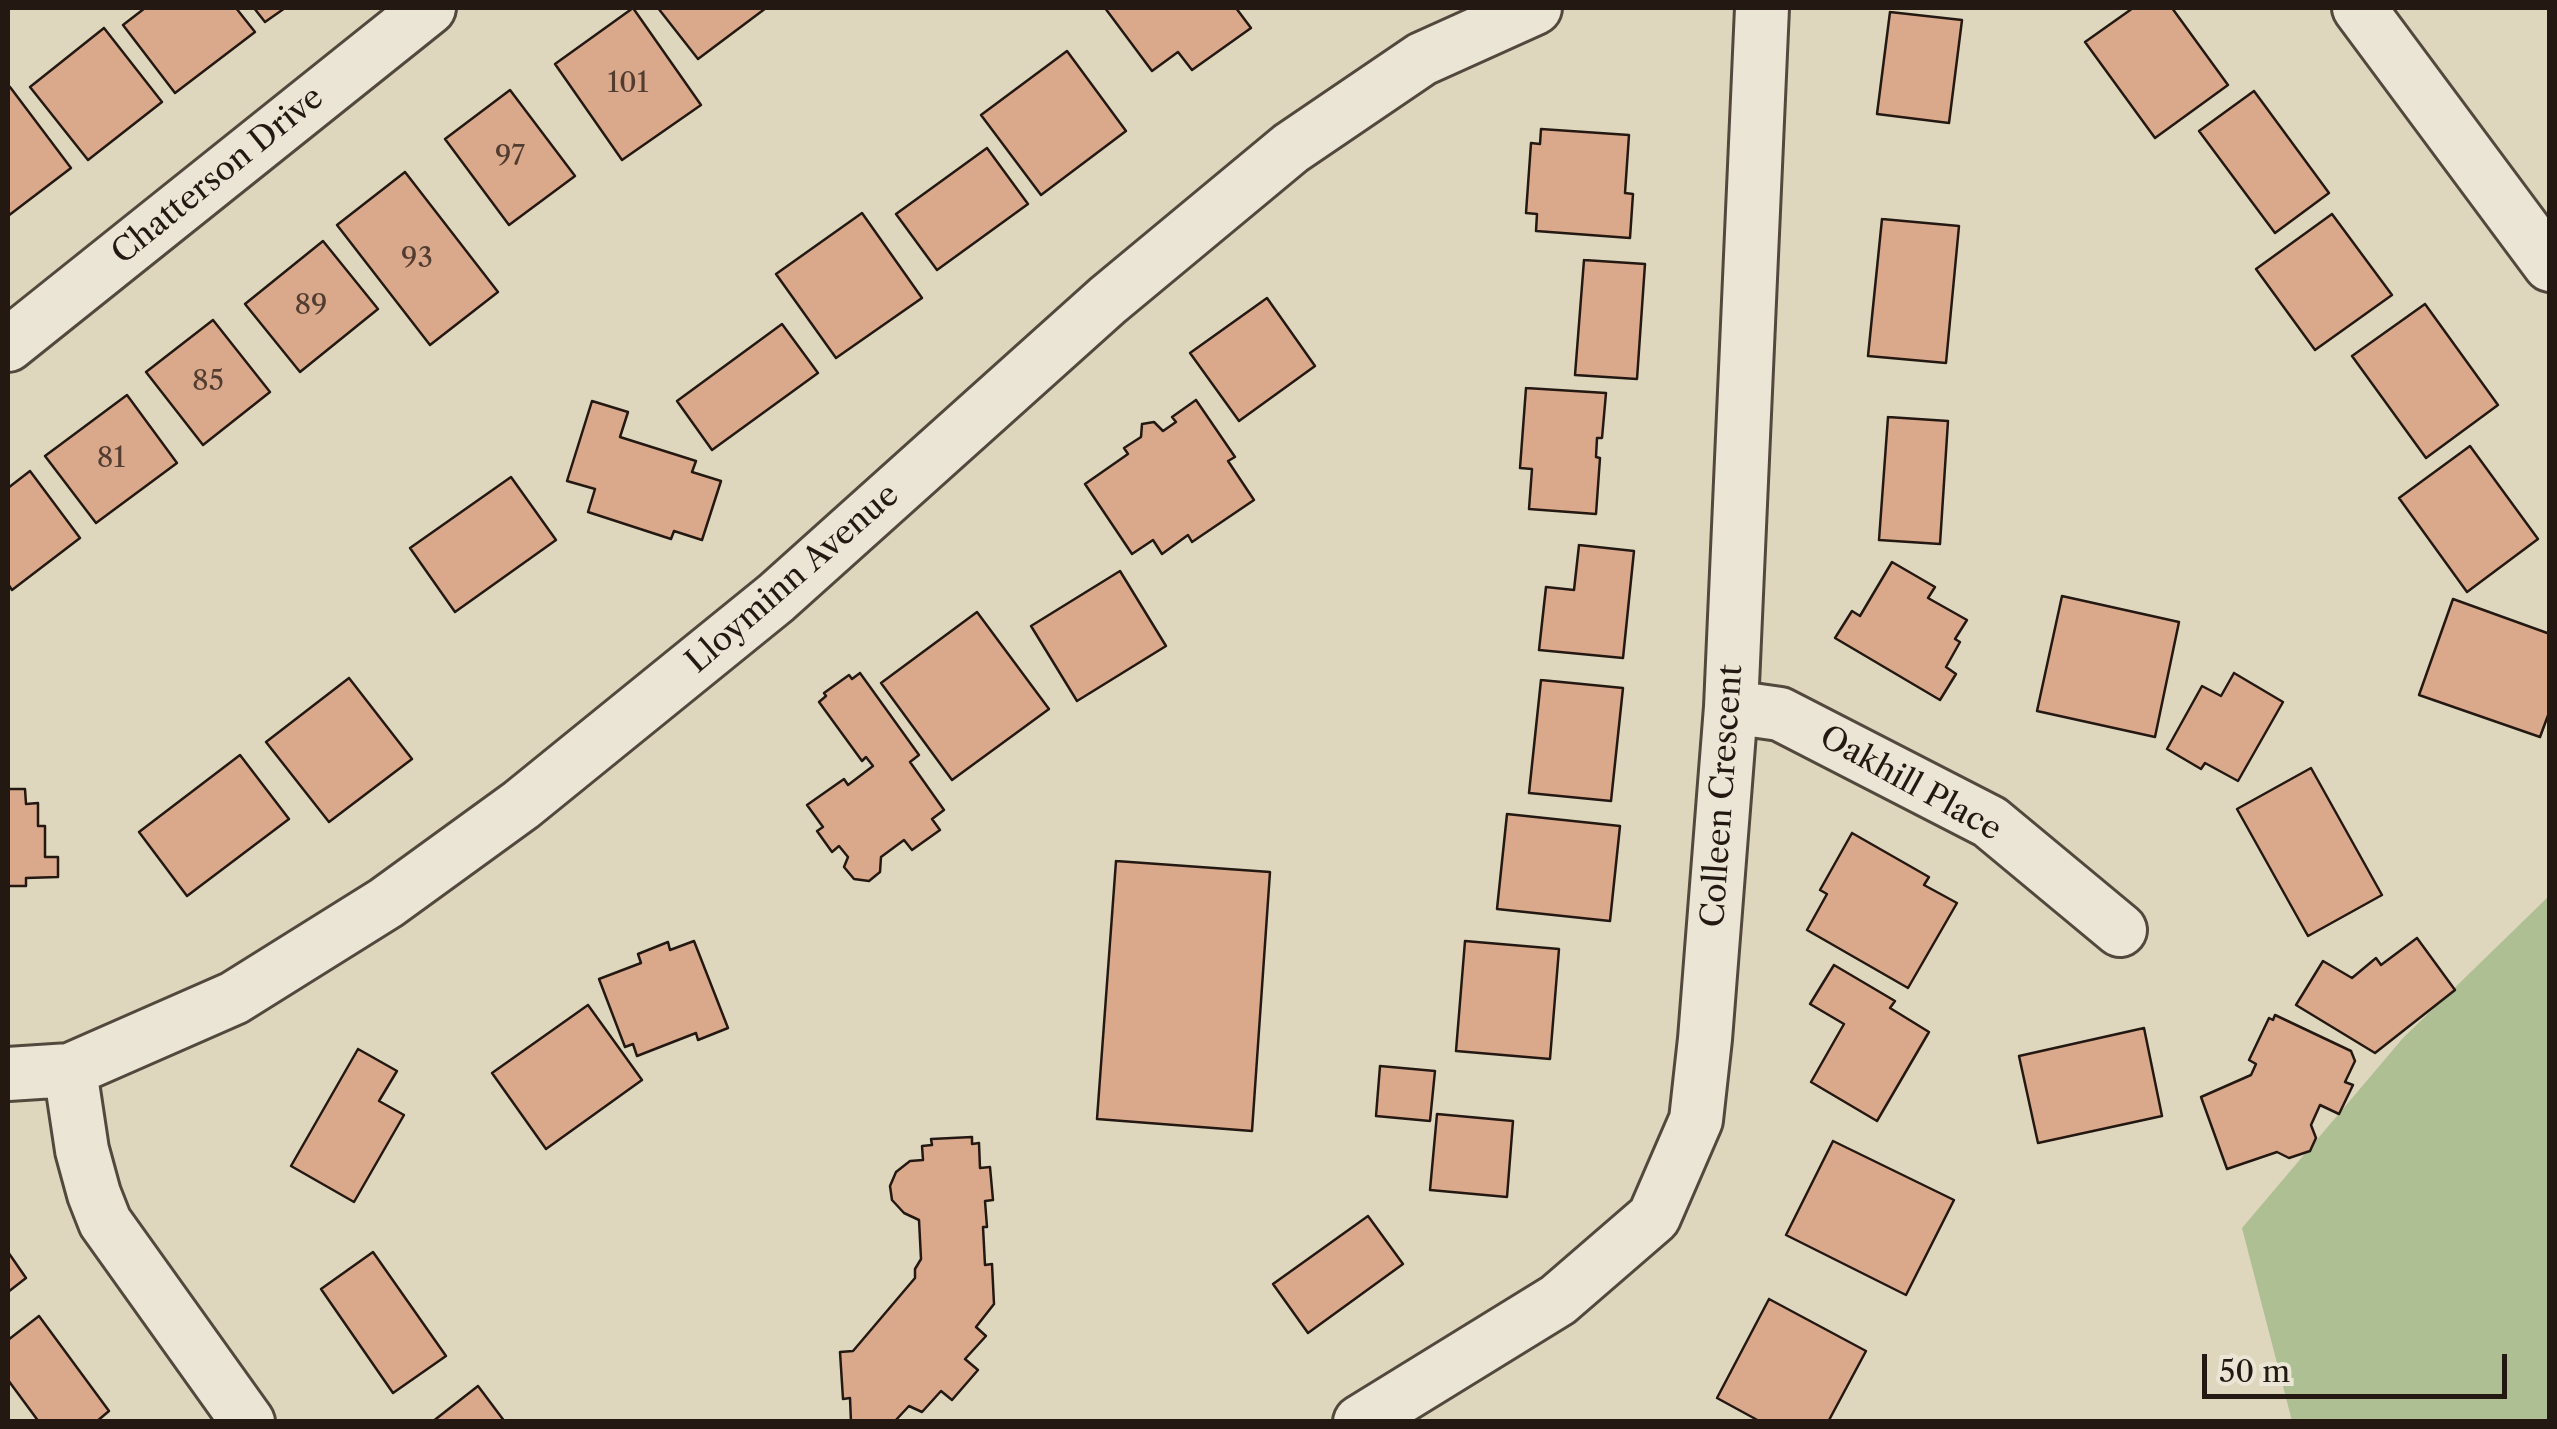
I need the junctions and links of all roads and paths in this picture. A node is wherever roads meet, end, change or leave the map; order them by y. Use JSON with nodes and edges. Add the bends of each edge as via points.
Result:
{"nodes":[{"id":1,"x":428,"y":8,"type":"edge"},
{"id":2,"x":1535,"y":8,"type":"edge"},
{"id":3,"x":1762,"y":8,"type":"edge"},
{"id":4,"x":2359,"y":8,"type":"edge"},
{"id":5,"x":2550,"y":265,"type":"edge"},
{"id":6,"x":8,"y":345,"type":"edge"},
{"id":7,"x":1731,"y":707,"type":"junction"},
{"id":8,"x":2120,"y":930,"type":"dead end"},
{"id":9,"x":70,"y":1070,"type":"junction"},
{"id":10,"x":8,"y":1074,"type":"edge"},
{"id":11,"x":248,"y":1422,"type":"edge"},
{"id":12,"x":1360,"y":1422,"type":"edge"}],
"edges":[{"from":1,"to":6,"type":"street","name":"Chatterson Drive"},
{"from":2,"to":9,"type":"street","name":"Lloyminn Avenue","via":[[1422,60],[1291,148],[1108,300],[776,598],[521,805],[386,902],[234,998]]},
{"from":3,"to":7,"type":"street","name":"Colleen Crescent"},
{"from":4,"to":5,"type":"street"},
{"from":7,"to":8,"type":"street","name":"Oakhill Place","via":[[1780,714],[1990,822]]},
{"from":7,"to":12,"type":"street","name":"Colleen Crescent","via":[[1696,1120],[1654,1217],[1558,1300]]},
{"from":9,"to":10,"type":"street","name":"Lloyminn Avenue"},
{"from":9,"to":11,"type":"street","via":[[82,1150],[106,1222]]}]}
